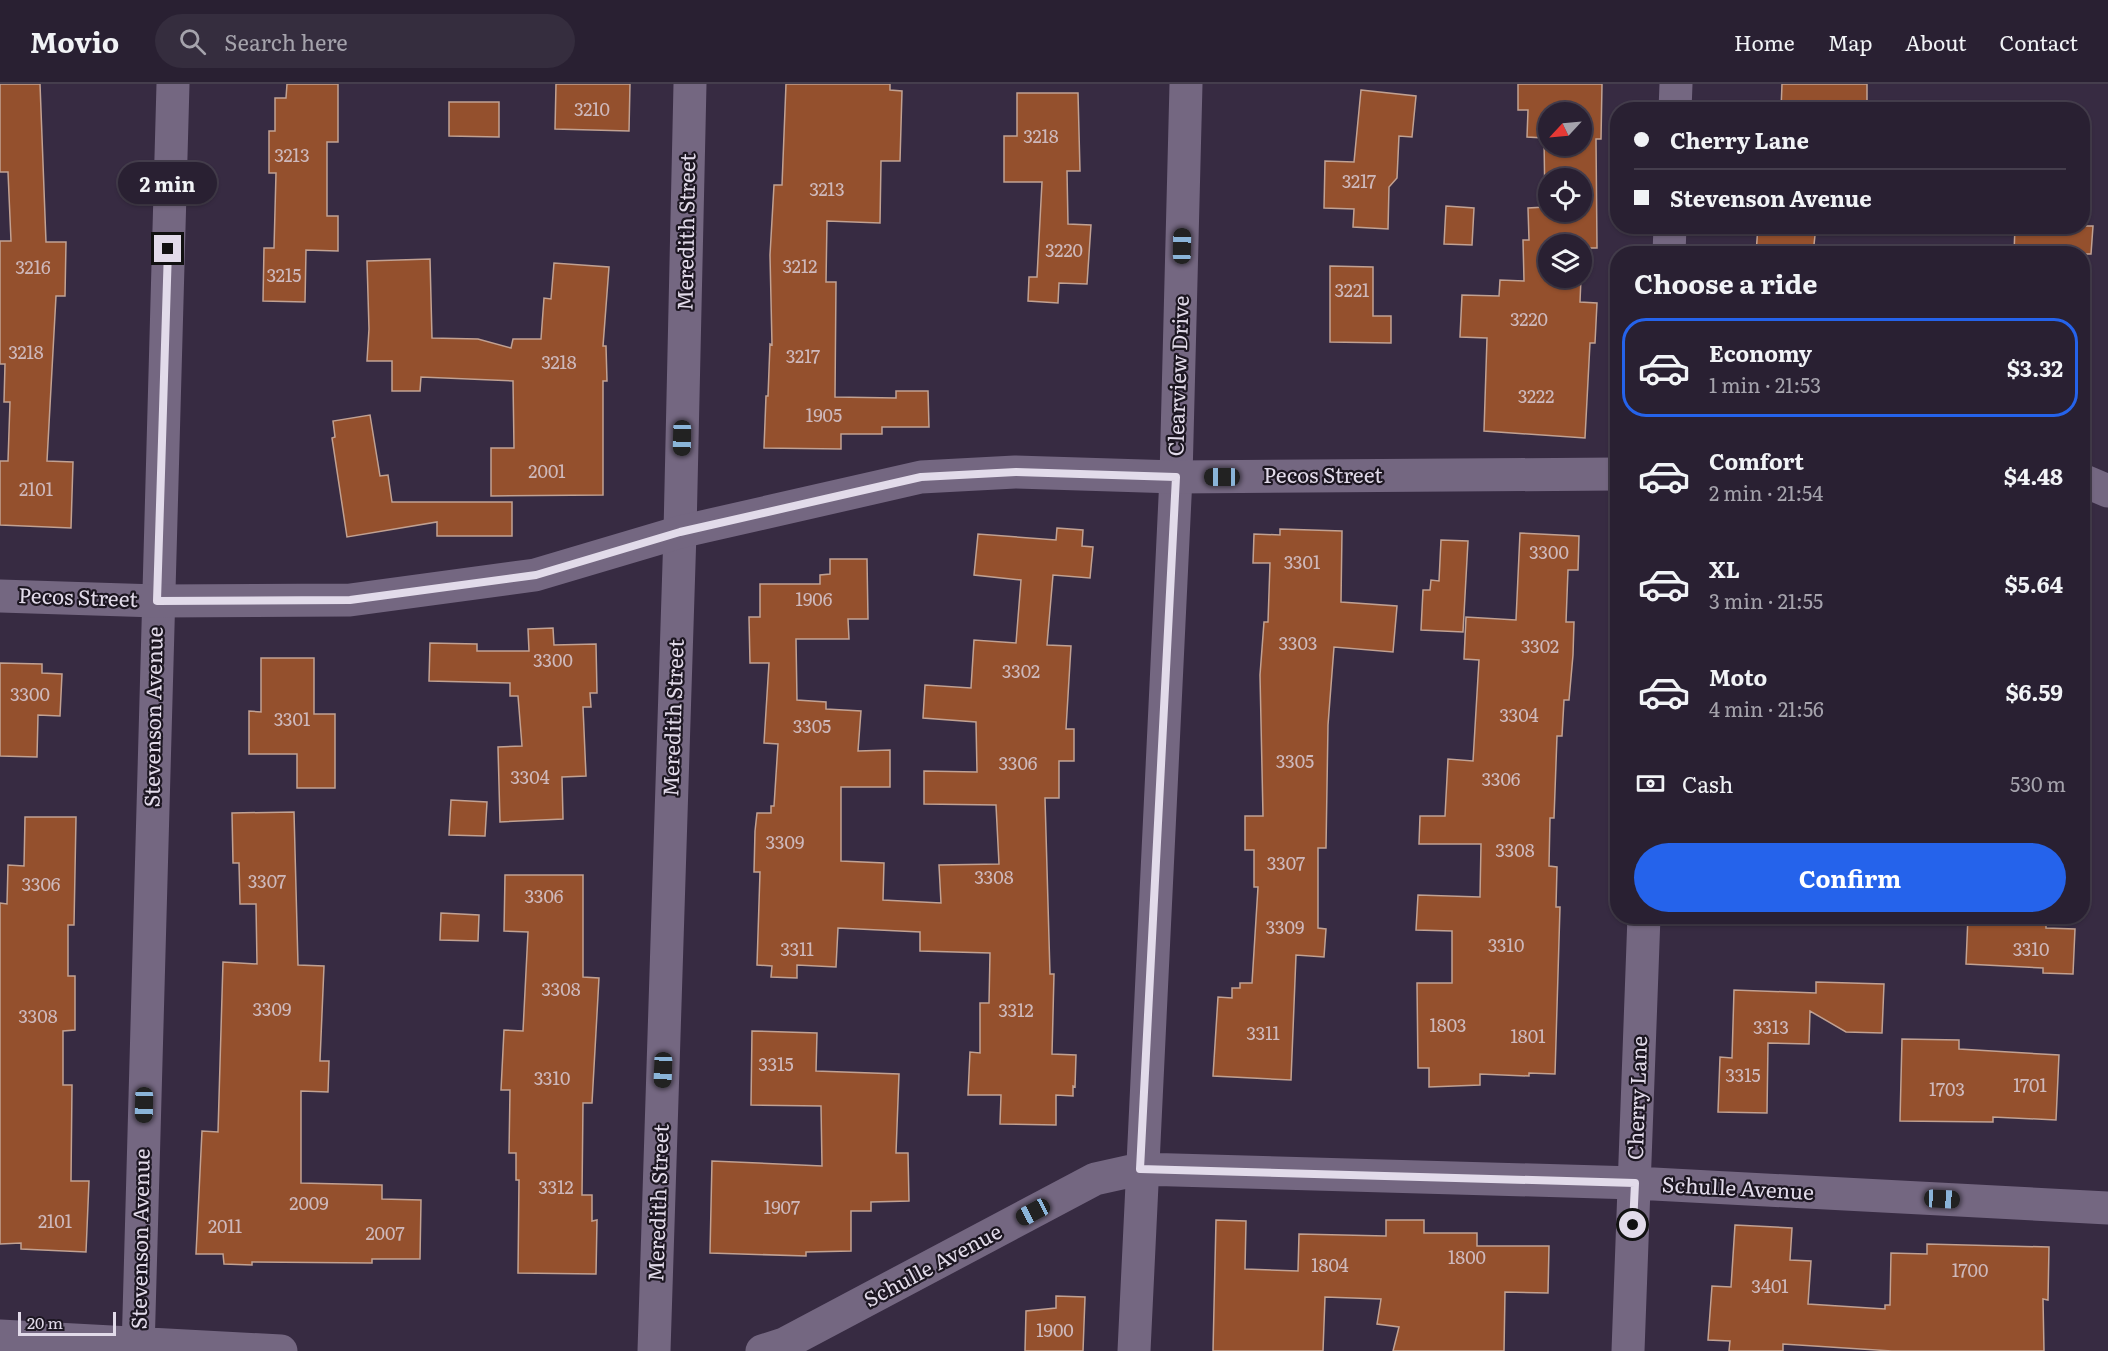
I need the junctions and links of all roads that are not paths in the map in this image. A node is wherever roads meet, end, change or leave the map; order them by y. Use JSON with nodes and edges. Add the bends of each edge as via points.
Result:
{"nodes":[{"id":1,"x":173,"y":84,"type":"edge"},
{"id":2,"x":690,"y":84,"type":"edge"},
{"id":3,"x":1186,"y":84,"type":"edge"},
{"id":4,"x":1676,"y":84,"type":"edge"},
{"id":5,"x":1675,"y":102,"type":"edge"},
{"id":6,"x":1610,"y":474,"type":"edge"},
{"id":7,"x":1176,"y":477,"type":"junction"},
{"id":8,"x":2090,"y":483,"type":"edge"},
{"id":9,"x":2108,"y":491,"type":"edge"},
{"id":10,"x":680,"y":532,"type":"junction"},
{"id":11,"x":0,"y":596,"type":"edge"},
{"id":12,"x":157,"y":601,"type":"junction"},
{"id":13,"x":1644,"y":924,"type":"edge"},
{"id":14,"x":1140,"y":1169,"type":"junction"},
{"id":15,"x":1635,"y":1183,"type":"junction"},
{"id":16,"x":2108,"y":1208,"type":"edge"},
{"id":17,"x":0,"y":1336,"type":"edge"},
{"id":18,"x":138,"y":1348,"type":"edge"},
{"id":19,"x":281,"y":1351,"type":"edge"},
{"id":20,"x":654,"y":1351,"type":"edge"},
{"id":21,"x":762,"y":1351,"type":"edge"},
{"id":22,"x":1134,"y":1351,"type":"edge"},
{"id":23,"x":1628,"y":1351,"type":"edge"}],
"edges":[{"from":1,"to":12,"type":"street","name":"Stevenson Avenue"},
{"from":2,"to":10,"type":"street","name":"Meredith Street"},
{"from":3,"to":7,"type":"street","name":"Clearview Drive"},
{"from":4,"to":5,"type":"street"},
{"from":6,"to":7,"type":"street","name":"Pecos Street"},
{"from":7,"to":10,"type":"street","name":"Pecos Street","via":[[1016,472],[921,477]]},
{"from":7,"to":14,"type":"street","name":"Clearview Drive"},
{"from":8,"to":9,"type":"street"},
{"from":10,"to":12,"type":"street","name":"Pecos Street","via":[[536,575],[443,588],[350,600]]},
{"from":10,"to":20,"type":"street","name":"Meredith Street"},
{"from":11,"to":12,"type":"street","name":"Pecos Street"},
{"from":12,"to":18,"type":"street","name":"Stevenson Avenue"},
{"from":13,"to":15,"type":"street","name":"Cherry Lane"},
{"from":14,"to":15,"type":"street","name":"Schulle Avenue"},
{"from":14,"to":21,"type":"street","name":"Schulle Avenue","via":[[1095,1179],[784,1344]]},
{"from":14,"to":22,"type":"street","name":"Clearview Drive"},
{"from":15,"to":16,"type":"street","name":"Schulle Avenue"},
{"from":15,"to":23,"type":"street","name":"Cherry Lane"},
{"from":17,"to":18,"type":"street"},
{"from":18,"to":19,"type":"street"}]}
